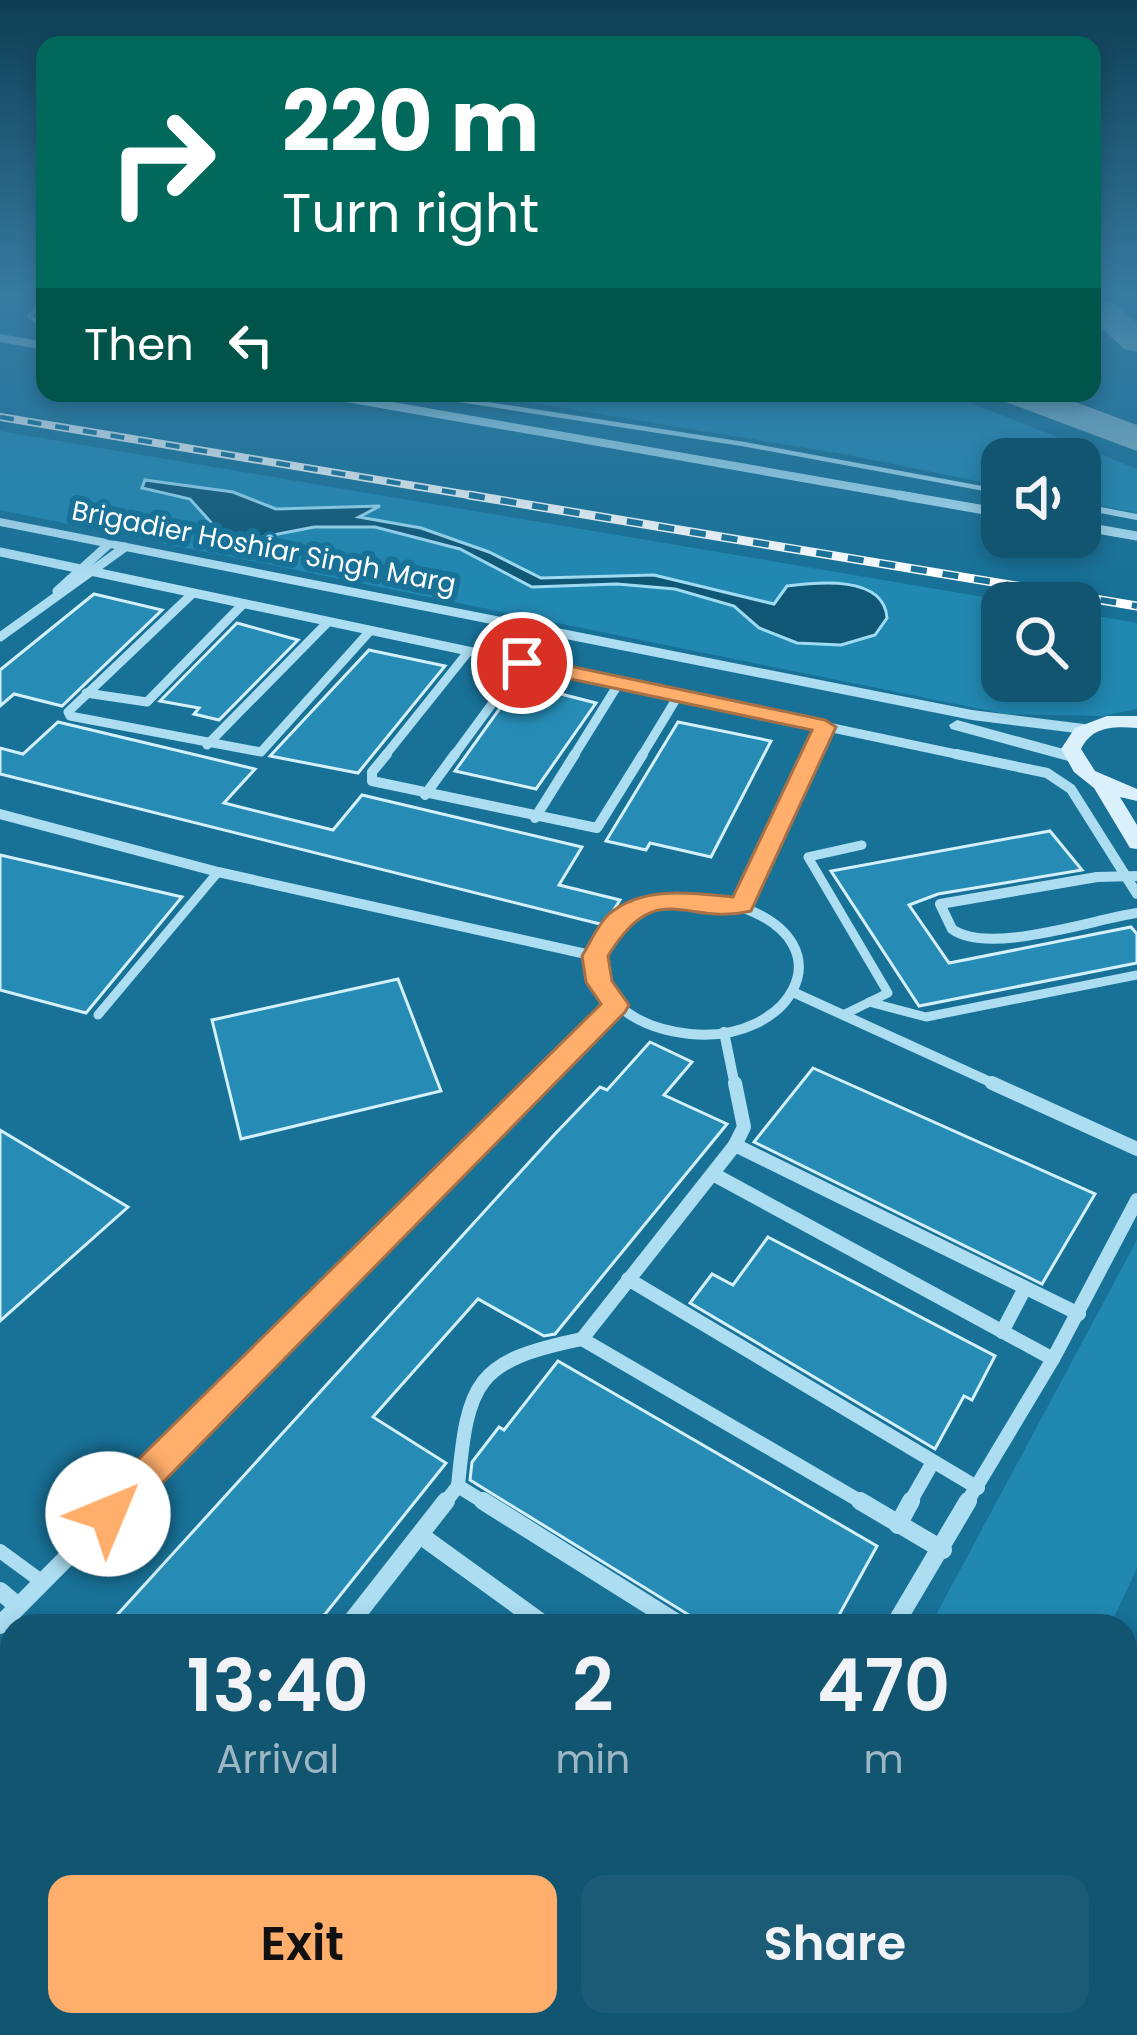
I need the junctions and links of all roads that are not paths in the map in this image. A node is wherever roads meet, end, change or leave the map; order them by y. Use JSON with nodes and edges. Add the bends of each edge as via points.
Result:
{"nodes":[{"id":1,"x":369,"y":402,"type":"edge"},
{"id":2,"x":474,"y":402,"type":"edge"},
{"id":3,"x":981,"y":488,"type":"edge"},
{"id":4,"x":981,"y":509,"type":"edge"},
{"id":5,"x":1101,"y":510,"type":"edge"},
{"id":6,"x":1137,"y":517,"type":"edge"},
{"id":7,"x":0,"y":522,"type":"edge"},
{"id":8,"x":1101,"y":530,"type":"edge"},
{"id":9,"x":0,"y":531,"type":"edge"},
{"id":10,"x":1137,"y":536,"type":"edge"},
{"id":11,"x":112,"y":549,"type":"junction"},
{"id":12,"x":0,"y":552,"type":"edge"},
{"id":13,"x":76,"y":569,"type":"junction"},
{"id":14,"x":90,"y":572,"type":"junction"},
{"id":15,"x":57,"y":592,"type":"junction"},
{"id":16,"x":192,"y":594,"type":"junction"},
{"id":17,"x":242,"y":604,"type":"junction"},
{"id":18,"x":328,"y":622,"type":"junction"},
{"id":19,"x":370,"y":631,"type":"junction"},
{"id":20,"x":0,"y":637,"type":"edge"},
{"id":21,"x":468,"y":652,"type":"junction"},
{"id":22,"x":522,"y":663,"type":"junction"},
{"id":23,"x":619,"y":683,"type":"junction"},
{"id":24,"x":86,"y":693,"type":"junction"},
{"id":25,"x":678,"y":696,"type":"junction"},
{"id":26,"x":1137,"y":722,"type":"edge"},
{"id":27,"x":825,"y":727,"type":"junction"},
{"id":28,"x":1084,"y":729,"type":"junction"},
{"id":29,"x":207,"y":745,"type":"junction"},
{"id":30,"x":1072,"y":757,"type":"junction"},
{"id":31,"x":1102,"y":784,"type":"junction"},
{"id":32,"x":425,"y":795,"type":"junction"},
{"id":33,"x":1137,"y":795,"type":"edge"},
{"id":34,"x":0,"y":814,"type":"edge"},
{"id":35,"x":535,"y":818,"type":"junction"},
{"id":36,"x":1137,"y":843,"type":"edge"},
{"id":37,"x":862,"y":845,"type":"dead end"},
{"id":38,"x":218,"y":872,"type":"junction"},
{"id":39,"x":1131,"y":877,"type":"edge"},
{"id":40,"x":1137,"y":894,"type":"edge"},
{"id":41,"x":742,"y":906,"type":"junction"},
{"id":42,"x":1137,"y":913,"type":"edge"},
{"id":43,"x":595,"y":956,"type":"junction"},
{"id":44,"x":1137,"y":975,"type":"edge"},
{"id":45,"x":794,"y":993,"type":"junction"},
{"id":46,"x":868,"y":1002,"type":"junction"},
{"id":47,"x":616,"y":1005,"type":"junction"},
{"id":48,"x":98,"y":1015,"type":"dead end"},
{"id":49,"x":843,"y":1015,"type":"junction"},
{"id":50,"x":724,"y":1032,"type":"junction"},
{"id":51,"x":735,"y":1145,"type":"junction"},
{"id":52,"x":1137,"y":1149,"type":"edge"},
{"id":53,"x":713,"y":1174,"type":"junction"},
{"id":54,"x":1137,"y":1200,"type":"edge"},
{"id":55,"x":628,"y":1279,"type":"junction"},
{"id":56,"x":1025,"y":1288,"type":"junction"},
{"id":57,"x":1078,"y":1313,"type":"junction"},
{"id":58,"x":1002,"y":1332,"type":"junction"},
{"id":59,"x":582,"y":1339,"type":"junction"},
{"id":60,"x":1053,"y":1359,"type":"junction"},
{"id":61,"x":933,"y":1462,"type":"junction"},
{"id":62,"x":458,"y":1486,"type":"junction"},
{"id":63,"x":978,"y":1488,"type":"junction"},
{"id":64,"x":898,"y":1525,"type":"junction"},
{"id":65,"x":420,"y":1535,"type":"junction"},
{"id":66,"x":943,"y":1550,"type":"junction"},
{"id":67,"x":0,"y":1551,"type":"edge"},
{"id":68,"x":41,"y":1582,"type":"junction"},
{"id":69,"x":0,"y":1591,"type":"edge"},
{"id":70,"x":18,"y":1606,"type":"junction"},
{"id":71,"x":10,"y":1614,"type":"edge"},
{"id":72,"x":357,"y":1614,"type":"edge"},
{"id":73,"x":529,"y":1614,"type":"edge"},
{"id":74,"x":663,"y":1614,"type":"edge"},
{"id":75,"x":902,"y":1614,"type":"edge"}],
"edges":[{"from":1,"to":4,"type":"street"},
{"from":2,"to":3,"type":"lane"},
{"from":5,"to":6,"type":"lane"},
{"from":7,"to":11,"type":"street","name":"Brigadier Hoshiar Singh Marg"},
{"from":8,"to":10,"type":"street"},
{"from":9,"to":11,"type":"street","name":"Brigadier Hoshiar Singh Marg"},
{"from":11,"to":13,"type":"street"},
{"from":11,"to":14,"type":"street"},
{"from":11,"to":28,"type":"street","name":"Brigadier Hoshiar Singh Marg"},
{"from":11,"to":30,"type":"street","name":"Brigadier Hoshiar Singh Marg","via":[[969,727]]},
{"from":12,"to":13,"type":"street"},
{"from":13,"to":14,"type":"street"},
{"from":13,"to":15,"type":"street"},
{"from":14,"to":15,"type":"street"},
{"from":14,"to":16,"type":"street"},
{"from":15,"to":20,"type":"street"},
{"from":16,"to":17,"type":"street"},
{"from":16,"to":24,"type":"street"},
{"from":17,"to":18,"type":"street"},
{"from":17,"to":24,"type":"street","via":[[147,702]]},
{"from":18,"to":19,"type":"street"},
{"from":18,"to":29,"type":"street"},
{"from":19,"to":21,"type":"street"},
{"from":19,"to":29,"type":"street","via":[[268,747],[252,753]]},
{"from":21,"to":22,"type":"street"},
{"from":21,"to":32,"type":"street","via":[[372,772],[372,781]]},
{"from":22,"to":23,"type":"street"},
{"from":22,"to":32,"type":"street"},
{"from":23,"to":25,"type":"street"},
{"from":23,"to":35,"type":"street"},
{"from":24,"to":29,"type":"street","via":[[70,716]]},
{"from":25,"to":27,"type":"street"},
{"from":25,"to":35,"type":"street","via":[[603,824],[589,829]]},
{"from":26,"to":28,"type":"main road"},
{"from":27,"to":39,"type":"street","via":[[1047,773],[1071,789]]},
{"from":27,"to":41,"type":"street"},
{"from":28,"to":30,"type":"main road","via":[[1072,741]]},
{"from":30,"to":31,"type":"main road"},
{"from":31,"to":33,"type":"main road"},
{"from":31,"to":36,"type":"main road"},
{"from":32,"to":35,"type":"street"},
{"from":34,"to":38,"type":"street"},
{"from":37,"to":46,"type":"lane","via":[[808,856],[888,993]]},
{"from":38,"to":43,"type":"street"},
{"from":38,"to":48,"type":"lane"},
{"from":39,"to":40,"type":"street"},
{"from":39,"to":42,"type":"street","via":[[940,904],[963,938]]},
{"from":41,"to":43,"type":"street","via":[[676,899],[642,907],[616,921]]},
{"from":41,"to":45,"type":"street","via":[[776,926],[798,954]]},
{"from":43,"to":47,"type":"street","via":[[599,982]]},
{"from":44,"to":46,"type":"lane","via":[[926,1017]]},
{"from":45,"to":49,"type":"street"},
{"from":45,"to":50,"type":"street","via":[[755,1026]]},
{"from":46,"to":49,"type":"lane"},
{"from":47,"to":50,"type":"street","via":[[668,1031]]},
{"from":47,"to":68,"type":"street"},
{"from":49,"to":52,"type":"street"},
{"from":50,"to":51,"type":"street","via":[[744,1126]]},
{"from":51,"to":53,"type":"street"},
{"from":51,"to":56,"type":"street"},
{"from":53,"to":55,"type":"street"},
{"from":53,"to":58,"type":"street"},
{"from":54,"to":57,"type":"street"},
{"from":55,"to":59,"type":"street"},
{"from":55,"to":61,"type":"street"},
{"from":56,"to":57,"type":"street"},
{"from":56,"to":58,"type":"street"},
{"from":57,"to":60,"type":"street"},
{"from":58,"to":60,"type":"street"},
{"from":59,"to":62,"type":"street","via":[[492,1365],[467,1418]]},
{"from":59,"to":64,"type":"street"},
{"from":60,"to":63,"type":"street"},
{"from":61,"to":63,"type":"street"},
{"from":61,"to":64,"type":"street"},
{"from":62,"to":65,"type":"street"},
{"from":62,"to":74,"type":"street"},
{"from":63,"to":66,"type":"street"},
{"from":64,"to":66,"type":"street"},
{"from":65,"to":72,"type":"street"},
{"from":65,"to":73,"type":"street"},
{"from":66,"to":75,"type":"street"},
{"from":67,"to":68,"type":"lane"},
{"from":68,"to":70,"type":"street"},
{"from":69,"to":70,"type":"street"},
{"from":70,"to":71,"type":"street"}]}
